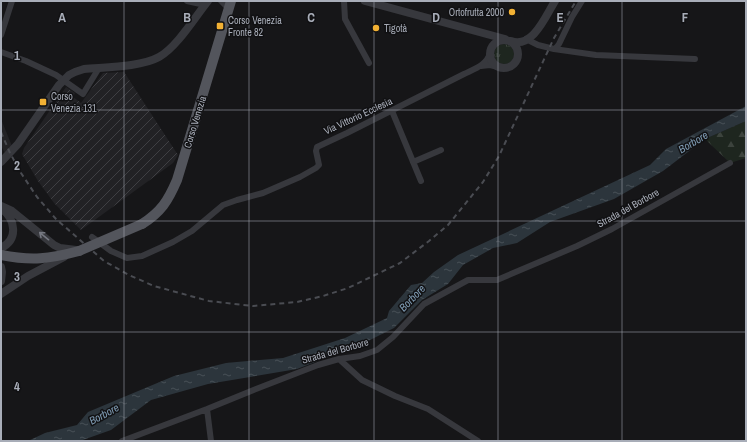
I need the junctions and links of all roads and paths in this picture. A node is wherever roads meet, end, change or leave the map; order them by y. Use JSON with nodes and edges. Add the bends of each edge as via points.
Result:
{"nodes":[{"id":1,"x":12,"y":1,"type":"edge"},
{"id":2,"x":187,"y":1,"type":"edge"},
{"id":3,"x":221,"y":1,"type":"edge"},
{"id":4,"x":344,"y":1,"type":"edge"},
{"id":5,"x":365,"y":1,"type":"edge"},
{"id":6,"x":582,"y":1,"type":"edge"},
{"id":7,"x":554,"y":2,"type":"edge"},
{"id":8,"x":206,"y":3,"type":"edge"},
{"id":9,"x":390,"y":4,"type":"edge"},
{"id":10,"x":230,"y":5,"type":"edge"},
{"id":11,"x":1,"y":35,"type":"edge"},
{"id":12,"x":485,"y":35,"type":"junction"},
{"id":13,"x":507,"y":40,"type":"junction"},
{"id":14,"x":526,"y":40,"type":"junction"},
{"id":15,"x":555,"y":49,"type":"junction"},
{"id":16,"x":490,"y":51,"type":"junction"},
{"id":17,"x":1,"y":52,"type":"edge"},
{"id":18,"x":518,"y":57,"type":"junction"},
{"id":19,"x":695,"y":59,"type":"dead end"},
{"id":20,"x":369,"y":63,"type":"dead end"},
{"id":21,"x":479,"y":66,"type":"junction"},
{"id":22,"x":498,"y":67,"type":"junction"},
{"id":23,"x":99,"y":68,"type":"junction"},
{"id":24,"x":64,"y":80,"type":"junction"},
{"id":25,"x":392,"y":111,"type":"junction"},
{"id":26,"x":441,"y":150,"type":"dead end"},
{"id":27,"x":1,"y":162,"type":"edge"},
{"id":28,"x":413,"y":162,"type":"junction"},
{"id":29,"x":730,"y":163,"type":"dead end"},
{"id":30,"x":421,"y":181,"type":"dead end"},
{"id":31,"x":1,"y":207,"type":"edge"},
{"id":32,"x":92,"y":237,"type":"dead end"},
{"id":33,"x":1,"y":248,"type":"edge"},
{"id":34,"x":79,"y":251,"type":"junction"},
{"id":35,"x":1,"y":255,"type":"edge"},
{"id":36,"x":1,"y":267,"type":"edge"},
{"id":37,"x":1,"y":281,"type":"edge"},
{"id":38,"x":1,"y":294,"type":"edge"},
{"id":39,"x":339,"y":359,"type":"junction"},
{"id":40,"x":207,"y":409,"type":"junction"},
{"id":41,"x":122,"y":441,"type":"edge"},
{"id":42,"x":211,"y":441,"type":"edge"},
{"id":43,"x":478,"y":441,"type":"edge"}],
"edges":[{"from":1,"to":11,"type":"street"},
{"from":2,"to":8,"type":"street"},
{"from":3,"to":10,"type":"street","name":"Corso Venezia"},
{"from":4,"to":20,"type":"street","via":[[345,19]]},
{"from":5,"to":9,"type":"street"},
{"from":6,"to":15,"type":"street"},
{"from":7,"to":14,"type":"street","via":[[539,28]]},
{"from":8,"to":23,"type":"street","via":[[174,44],[160,56],[143,63]]},
{"from":9,"to":12,"type":"street"},
{"from":10,"to":34,"type":"main road","name":"Corso Venezia","bridge":true,"via":[[171,195],[162,208],[142,224]]},
{"from":12,"to":13,"type":"street"},
{"from":12,"to":16,"type":"street","via":[[489,41]]},
{"from":13,"to":14,"type":"street"},
{"from":13,"to":16,"type":"street","via":[[495,43]]},
{"from":13,"to":18,"type":"street","via":[[516,46]]},
{"from":14,"to":15,"type":"street"},
{"from":14,"to":18,"type":"street","via":[[520,48]]},
{"from":15,"to":19,"type":"street","via":[[596,55]]},
{"from":16,"to":21,"type":"street","name":"Via Vittorio Ecclesia","via":[[486,60]]},
{"from":16,"to":22,"type":"street","via":[[491,60]]},
{"from":17,"to":24,"type":"street"},
{"from":18,"to":22,"type":"street","via":[[506,68]]},
{"from":21,"to":22,"type":"street"},
{"from":21,"to":25,"type":"street","name":"Via Vittorio Ecclesia"},
{"from":23,"to":24,"type":"street","via":[[75,72]]},
{"from":23,"to":24,"type":"street","via":[[83,94]]},
{"from":24,"to":27,"type":"street","via":[[18,144]]},
{"from":25,"to":28,"type":"street"},
{"from":25,"to":32,"type":"street","name":"Via Vittorio Ecclesia","via":[[317,147],[316,168],[263,193],[223,205],[192,231],[142,256],[127,258],[111,251]]},
{"from":26,"to":28,"type":"street"},
{"from":28,"to":30,"type":"street"},
{"from":29,"to":39,"type":"street","name":"Strada del Borbore","via":[[577,246],[497,280],[468,280],[424,304],[377,350]]},
{"from":31,"to":33,"type":"street","via":[[9,215],[14,229],[9,242]]},
{"from":34,"to":31,"type":"street","one_way":true,"via":[[54,245],[12,211]]},
{"from":34,"to":35,"type":"main road","name":"Corso Venezia","via":[[37,259]]},
{"from":34,"to":38,"type":"street","via":[[28,276]]},
{"from":36,"to":37,"type":"street"},
{"from":39,"to":40,"type":"street","name":"Strada del Borbore"},
{"from":39,"to":43,"type":"street","via":[[362,380],[428,409]]},
{"from":40,"to":41,"type":"street","name":"Strada del Borbore"},
{"from":40,"to":42,"type":"street"}]}
